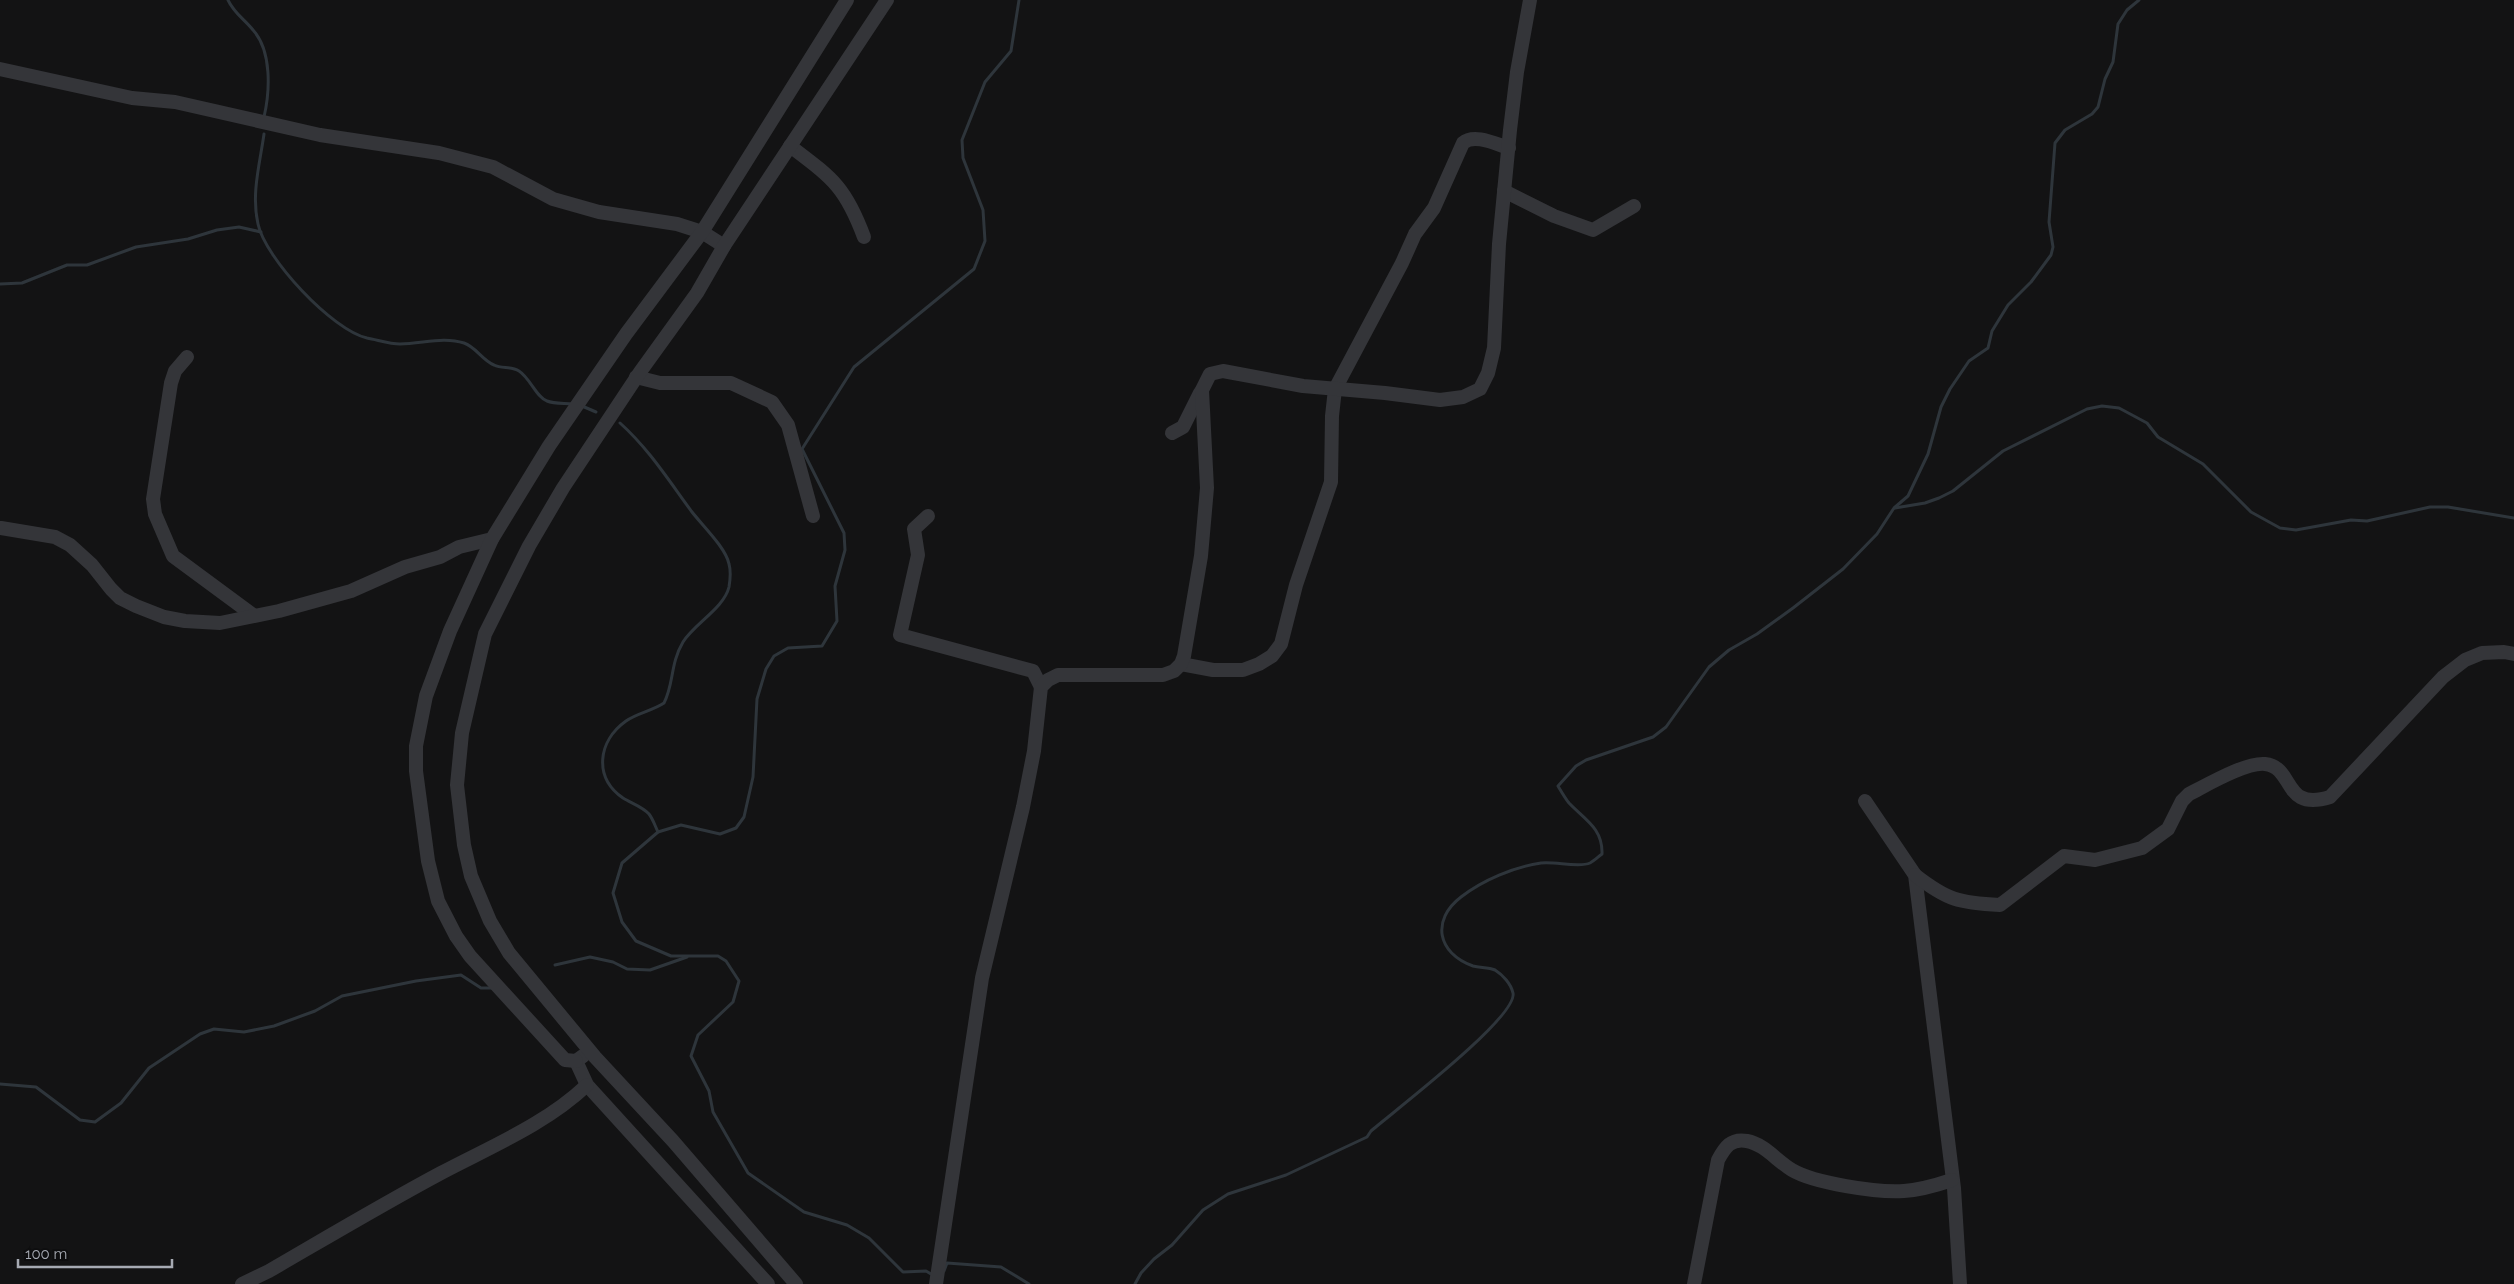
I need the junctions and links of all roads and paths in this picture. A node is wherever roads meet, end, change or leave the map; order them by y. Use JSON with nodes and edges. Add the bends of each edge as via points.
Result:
{"nodes":[{"id":1,"x":847,"y":0,"type":"edge"},
{"id":2,"x":887,"y":0,"type":"edge"},
{"id":3,"x":1530,"y":0,"type":"edge"},
{"id":4,"x":0,"y":70,"type":"edge"},
{"id":5,"x":790,"y":146,"type":"junction"},
{"id":6,"x":1509,"y":148,"type":"junction"},
{"id":7,"x":1504,"y":191,"type":"junction"},
{"id":8,"x":1634,"y":206,"type":"dead end"},
{"id":9,"x":702,"y":232,"type":"junction"},
{"id":10,"x":864,"y":236,"type":"dead end"},
{"id":11,"x":724,"y":246,"type":"junction"},
{"id":12,"x":187,"y":357,"type":"dead end"},
{"id":13,"x":636,"y":377,"type":"junction"},
{"id":14,"x":1335,"y":389,"type":"junction"},
{"id":15,"x":1202,"y":390,"type":"junction"},
{"id":16,"x":1172,"y":433,"type":"dead end"},
{"id":17,"x":813,"y":516,"type":"dead end"},
{"id":18,"x":928,"y":516,"type":"dead end"},
{"id":19,"x":1,"y":528,"type":"edge"},
{"id":20,"x":492,"y":539,"type":"junction"},
{"id":21,"x":253,"y":615,"type":"junction"},
{"id":22,"x":2514,"y":654,"type":"edge"},
{"id":23,"x":1181,"y":664,"type":"junction"},
{"id":24,"x":1041,"y":688,"type":"junction"},
{"id":25,"x":1865,"y":801,"type":"dead end"},
{"id":26,"x":1915,"y":876,"type":"junction"},
{"id":27,"x":590,"y":1050,"type":"junction"},
{"id":28,"x":576,"y":1061,"type":"junction"},
{"id":29,"x":587,"y":1085,"type":"junction"},
{"id":30,"x":1952,"y":1180,"type":"junction"},
{"id":31,"x":242,"y":1284,"type":"edge"},
{"id":32,"x":768,"y":1284,"type":"edge"},
{"id":33,"x":796,"y":1284,"type":"edge"},
{"id":34,"x":936,"y":1284,"type":"edge"},
{"id":35,"x":1694,"y":1284,"type":"edge"},
{"id":36,"x":1960,"y":1284,"type":"edge"}],
"edges":[{"from":1,"to":9,"type":"street"},
{"from":2,"to":5,"type":"street"},
{"from":3,"to":6,"type":"street","via":[[1517,72]]},
{"from":4,"to":9,"type":"street","via":[[132,98],[175,102],[320,135],[439,153],[493,168],[553,199],[599,212],[677,224]]},
{"from":5,"to":10,"type":"street","via":[[830,176],[845,194]]},
{"from":5,"to":11,"type":"street"},
{"from":6,"to":7,"type":"street"},
{"from":6,"to":14,"type":"street","via":[[1477,139],[1463,143],[1434,208],[1415,234]]},
{"from":7,"to":8,"type":"street","via":[[1554,216],[1593,230]]},
{"from":7,"to":14,"type":"street","via":[[1494,348],[1480,389],[1463,397],[1440,400]]},
{"from":9,"to":11,"type":"street"},
{"from":9,"to":20,"type":"street","via":[[626,334],[549,446]]},
{"from":11,"to":13,"type":"street","via":[[697,293]]},
{"from":12,"to":21,"type":"street","via":[[175,371],[171,383],[153,498],[155,514],[173,556]]},
{"from":13,"to":17,"type":"street","via":[[671,384],[731,383],[772,402],[788,425]]},
{"from":13,"to":27,"type":"street","via":[[563,488],[485,634],[462,733],[457,785],[471,876],[490,920],[509,953]]},
{"from":14,"to":15,"type":"street","via":[[1222,371],[1210,374]]},
{"from":14,"to":23,"type":"street","via":[[1331,482],[1296,585],[1281,644],[1272,656],[1243,670],[1213,670]]},
{"from":15,"to":16,"type":"street","via":[[1183,428]]},
{"from":15,"to":23,"type":"street","via":[[1207,488],[1201,556]]},
{"from":18,"to":24,"type":"street","via":[[914,529],[918,555],[900,635],[1033,671]]},
{"from":19,"to":21,"type":"street","via":[[55,537],[70,544],[92,564],[120,598],[164,617],[220,623]]},
{"from":20,"to":21,"type":"street","via":[[459,547],[440,558],[405,566],[350,591]]},
{"from":20,"to":28,"type":"street","via":[[434,671],[416,746],[416,771],[428,861],[438,901],[470,956],[565,1060]]},
{"from":22,"to":26,"type":"street","via":[[2482,653],[2465,660],[2443,677],[2330,797],[2314,802],[2300,797],[2277,768],[2264,764],[2251,766],[2189,794],[2168,829],[2142,848],[2095,860],[2064,856],[2000,905],[1950,899]]},
{"from":23,"to":24,"type":"street","via":[[1163,675],[1058,676]]},
{"from":24,"to":34,"type":"street","via":[[1034,751],[1023,807],[982,978]]},
{"from":25,"to":26,"type":"street"},
{"from":26,"to":30,"type":"street"},
{"from":27,"to":28,"type":"street"},
{"from":27,"to":33,"type":"street"},
{"from":28,"to":29,"type":"street"},
{"from":29,"to":31,"type":"street","via":[[568,1102],[517,1134]]},
{"from":29,"to":32,"type":"street"},
{"from":30,"to":35,"type":"street","via":[[1904,1191],[1839,1184],[1792,1170],[1757,1144],[1734,1141],[1726,1145],[1718,1160]]},
{"from":30,"to":36,"type":"street"}]}
